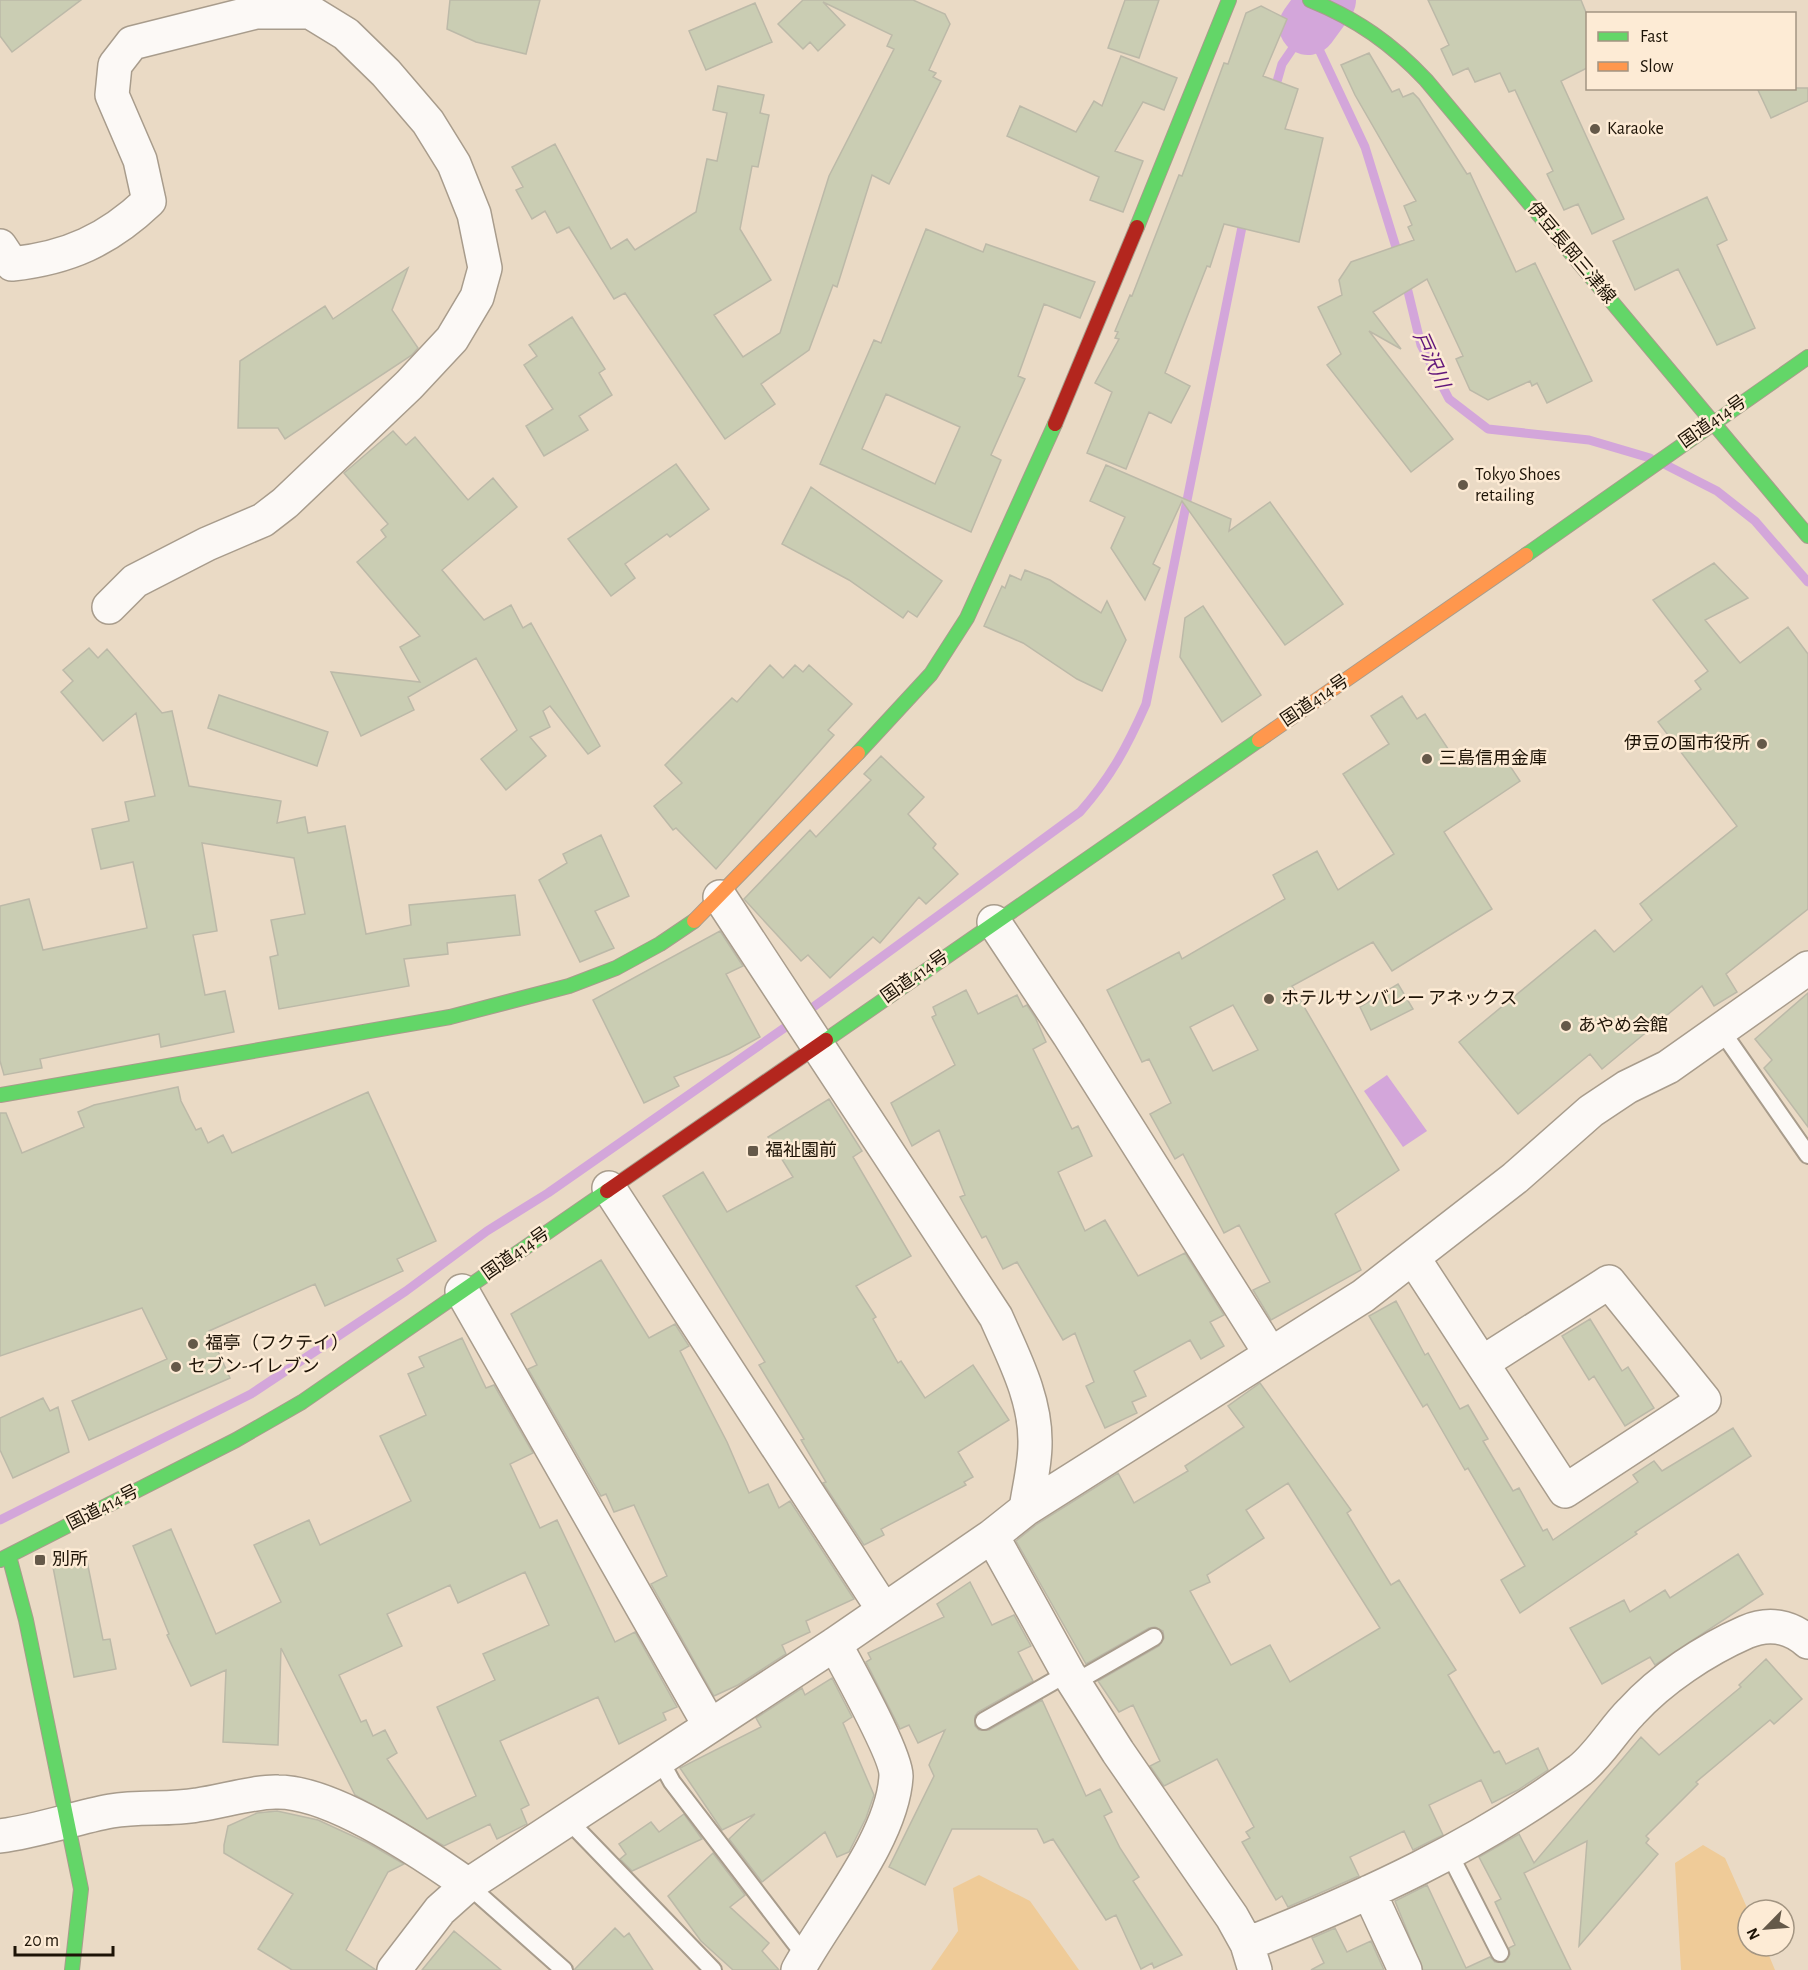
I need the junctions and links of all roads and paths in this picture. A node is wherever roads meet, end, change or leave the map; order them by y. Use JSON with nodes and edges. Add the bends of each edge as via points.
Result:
{"nodes":[{"id":1,"x":1229,"y":0,"type":"edge"},
{"id":2,"x":1310,"y":0,"type":"edge"},
{"id":3,"x":0,"y":246,"type":"edge"},
{"id":4,"x":1808,"y":357,"type":"edge"},
{"id":5,"x":1711,"y":423,"type":"junction"},
{"id":6,"x":1808,"y":536,"type":"edge"},
{"id":7,"x":109,"y":606,"type":"dead end"},
{"id":8,"x":720,"y":897,"type":"junction"},
{"id":9,"x":994,"y":922,"type":"junction"},
{"id":10,"x":1808,"y":968,"type":"edge"},
{"id":11,"x":1720,"y":1030,"type":"junction"},
{"id":12,"x":814,"y":1039,"type":"junction"},
{"id":13,"x":0,"y":1095,"type":"edge"},
{"id":14,"x":1808,"y":1155,"type":"edge"},
{"id":15,"x":609,"y":1188,"type":"junction"},
{"id":16,"x":1414,"y":1259,"type":"junction"},
{"id":17,"x":462,"y":1291,"type":"junction"},
{"id":18,"x":1270,"y":1353,"type":"junction"},
{"id":19,"x":1482,"y":1363,"type":"junction"},
{"id":20,"x":1026,"y":1509,"type":"junction"},
{"id":21,"x":992,"y":1536,"type":"junction"},
{"id":22,"x":4,"y":1558,"type":"edge"},
{"id":23,"x":884,"y":1609,"type":"junction"},
{"id":24,"x":1154,"y":1637,"type":"dead end"},
{"id":25,"x":1808,"y":1642,"type":"edge"},
{"id":26,"x":835,"y":1644,"type":"junction"},
{"id":27,"x":1071,"y":1678,"type":"junction"},
{"id":28,"x":984,"y":1720,"type":"dead end"},
{"id":29,"x":710,"y":1726,"type":"junction"},
{"id":30,"x":660,"y":1760,"type":"junction"},
{"id":31,"x":569,"y":1821,"type":"junction"},
{"id":32,"x":69,"y":1822,"type":"junction"},
{"id":33,"x":0,"y":1836,"type":"edge"},
{"id":34,"x":1449,"y":1853,"type":"junction"},
{"id":35,"x":468,"y":1885,"type":"junction"},
{"id":36,"x":1369,"y":1892,"type":"junction"},
{"id":37,"x":1500,"y":1953,"type":"dead end"},
{"id":38,"x":1251,"y":1957,"type":"edge"},
{"id":39,"x":802,"y":1962,"type":"edge"},
{"id":40,"x":72,"y":1970,"type":"edge"},
{"id":41,"x":394,"y":1970,"type":"edge"},
{"id":42,"x":564,"y":1970,"type":"edge"},
{"id":43,"x":713,"y":1970,"type":"edge"},
{"id":44,"x":1405,"y":1970,"type":"edge"}],
"edges":[{"from":1,"to":8,"type":"main road","via":[[1078,373],[967,618],[909,701]]},
{"from":2,"to":5,"type":"main road","name":"伊豆長岡三津線","via":[[1368,25],[1398,49],[1443,98]]},
{"from":3,"to":7,"type":"street","via":[[12,264],[47,260],[126,223],[148,201],[140,160],[112,95],[115,65],[132,43],[256,12],[310,12],[346,34],[386,72],[428,122],[454,164],[474,214],[485,268],[477,297],[453,339],[263,520],[156,569],[135,581]]},
{"from":4,"to":5,"type":"main road","name":"国道414号"},
{"from":5,"to":6,"type":"main road","name":"伊豆長岡三津線"},
{"from":5,"to":9,"type":"main road","name":"国道414号"},
{"from":8,"to":12,"type":"street"},
{"from":8,"to":13,"type":"main road","via":[[702,915],[660,944],[616,968],[523,999],[405,1025]]},
{"from":9,"to":12,"type":"main road","name":"国道414号"},
{"from":9,"to":18,"type":"street"},
{"from":10,"to":11,"type":"street"},
{"from":11,"to":14,"type":"lane"},
{"from":11,"to":16,"type":"street","via":[[1668,1067],[1627,1086],[1591,1111]]},
{"from":12,"to":15,"type":"main road","name":"国道414号"},
{"from":12,"to":20,"type":"street","via":[[996,1317],[1033,1414],[1036,1445]]},
{"from":15,"to":17,"type":"main road","name":"国道414号"},
{"from":15,"to":23,"type":"street"},
{"from":16,"to":18,"type":"street","via":[[1320,1325]]},
{"from":16,"to":19,"type":"street"},
{"from":17,"to":22,"type":"main road","name":"国道414号","via":[[292,1407],[236,1440]]},
{"from":17,"to":29,"type":"street"},
{"from":18,"to":20,"type":"street"},
{"from":19,"to":19,"type":"street","via":[[1565,1491],[1704,1400],[1609,1282]]},
{"from":20,"to":21,"type":"street"},
{"from":21,"to":23,"type":"street"},
{"from":21,"to":27,"type":"street"},
{"from":22,"to":32,"type":"main road","via":[[26,1620]]},
{"from":23,"to":26,"type":"street"},
{"from":24,"to":27,"type":"lane"},
{"from":25,"to":34,"type":"street","via":[[1796,1631],[1773,1626],[1748,1631],[1722,1644],[1663,1682],[1631,1711],[1581,1768]]},
{"from":26,"to":29,"type":"street"},
{"from":26,"to":39,"type":"street","via":[[897,1774],[875,1846]]},
{"from":27,"to":28,"type":"lane"},
{"from":27,"to":38,"type":"street","via":[[1202,1870]]},
{"from":29,"to":30,"type":"street"},
{"from":30,"to":31,"type":"street"},
{"from":30,"to":39,"type":"lane","via":[[672,1782],[796,1944]]},
{"from":31,"to":35,"type":"street"},
{"from":31,"to":43,"type":"lane"},
{"from":32,"to":33,"type":"street"},
{"from":32,"to":35,"type":"street","via":[[111,1811],[192,1806],[278,1792],[315,1799],[372,1825],[415,1848]]},
{"from":32,"to":40,"type":"main road","via":[[81,1889]]},
{"from":34,"to":36,"type":"street"},
{"from":34,"to":37,"type":"lane"},
{"from":35,"to":41,"type":"street","via":[[440,1910]]},
{"from":35,"to":42,"type":"lane"},
{"from":36,"to":38,"type":"street"},
{"from":36,"to":44,"type":"street"}]}
